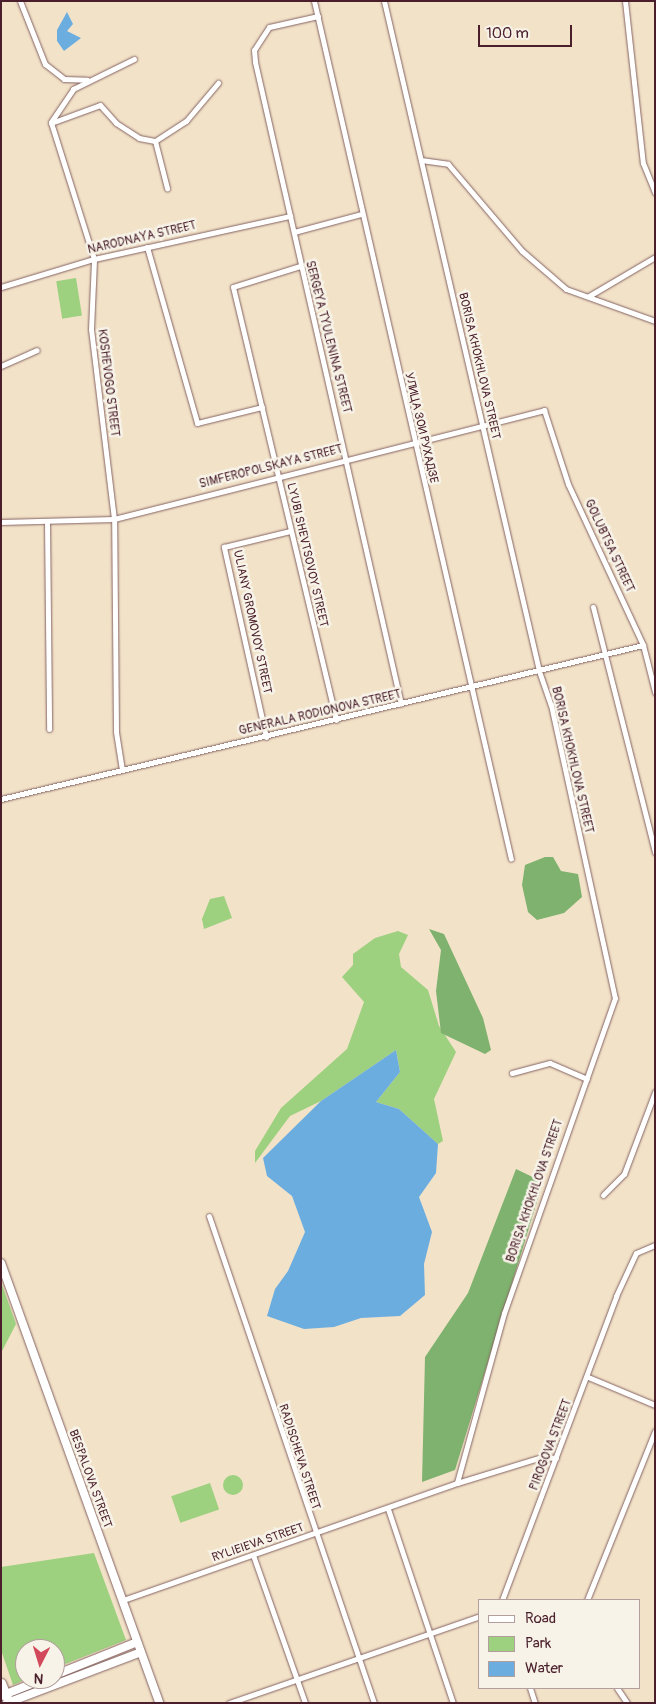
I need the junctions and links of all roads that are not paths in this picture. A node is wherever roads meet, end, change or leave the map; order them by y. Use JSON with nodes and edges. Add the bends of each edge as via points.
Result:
{"nodes":[{"id":1,"x":20,"y":1,"type":"edge"},
{"id":2,"x":314,"y":1,"type":"edge"},
{"id":3,"x":384,"y":1,"type":"edge"},
{"id":4,"x":625,"y":1,"type":"edge"},
{"id":5,"x":318,"y":16,"type":"junction"},
{"id":6,"x":134,"y":59,"type":"dead end"},
{"id":7,"x":86,"y":80,"type":"junction"},
{"id":8,"x":218,"y":83,"type":"dead end"},
{"id":9,"x":51,"y":123,"type":"junction"},
{"id":10,"x":155,"y":141,"type":"junction"},
{"id":11,"x":421,"y":160,"type":"junction"},
{"id":12,"x":167,"y":188,"type":"dead end"},
{"id":13,"x":655,"y":193,"type":"edge"},
{"id":14,"x":361,"y":214,"type":"junction"},
{"id":15,"x":290,"y":216,"type":"junction"},
{"id":16,"x":294,"y":232,"type":"junction"},
{"id":17,"x":147,"y":247,"type":"junction"},
{"id":18,"x":655,"y":257,"type":"edge"},
{"id":19,"x":94,"y":259,"type":"junction"},
{"id":20,"x":300,"y":266,"type":"junction"},
{"id":21,"x":1,"y":287,"type":"edge"},
{"id":22,"x":589,"y":296,"type":"junction"},
{"id":23,"x":655,"y":321,"type":"edge"},
{"id":24,"x":37,"y":350,"type":"dead end"},
{"id":25,"x":1,"y":366,"type":"edge"},
{"id":26,"x":262,"y":407,"type":"junction"},
{"id":27,"x":544,"y":410,"type":"joint"},
{"id":28,"x":483,"y":425,"type":"junction"},
{"id":29,"x":414,"y":442,"type":"junction"},
{"id":30,"x":348,"y":459,"type":"junction"},
{"id":31,"x":279,"y":476,"type":"junction"},
{"id":32,"x":114,"y":518,"type":"junction"},
{"id":33,"x":1,"y":522,"type":"edge"},
{"id":34,"x":47,"y":523,"type":"junction"},
{"id":35,"x":290,"y":531,"type":"junction"},
{"id":36,"x":593,"y":607,"type":"dead end"},
{"id":37,"x":643,"y":645,"type":"junction"},
{"id":38,"x":602,"y":655,"type":"junction"},
{"id":39,"x":539,"y":671,"type":"junction"},
{"id":40,"x":471,"y":687,"type":"junction"},
{"id":41,"x":655,"y":692,"type":"edge"},
{"id":42,"x":401,"y":704,"type":"junction"},
{"id":43,"x":336,"y":720,"type":"junction"},
{"id":44,"x":49,"y":729,"type":"dead end"},
{"id":45,"x":266,"y":737,"type":"junction"},
{"id":46,"x":122,"y":770,"type":"junction"},
{"id":47,"x":1,"y":799,"type":"edge"},
{"id":48,"x":655,"y":852,"type":"edge"},
{"id":49,"x":511,"y":859,"type":"dead end"},
{"id":50,"x":512,"y":1073,"type":"dead end"},
{"id":51,"x":587,"y":1080,"type":"junction"},
{"id":52,"x":655,"y":1092,"type":"edge"},
{"id":53,"x":603,"y":1196,"type":"dead end"},
{"id":54,"x":208,"y":1216,"type":"dead end"},
{"id":55,"x":655,"y":1245,"type":"edge"},
{"id":56,"x":1,"y":1263,"type":"edge"},
{"id":57,"x":588,"y":1377,"type":"junction"},
{"id":58,"x":655,"y":1405,"type":"edge"},
{"id":59,"x":655,"y":1431,"type":"edge"},
{"id":60,"x":556,"y":1458,"type":"junction"},
{"id":61,"x":457,"y":1483,"type":"junction"},
{"id":62,"x":388,"y":1509,"type":"junction"},
{"id":63,"x":314,"y":1534,"type":"junction"},
{"id":64,"x":252,"y":1555,"type":"junction"},
{"id":65,"x":502,"y":1599,"type":"edge"},
{"id":66,"x":587,"y":1599,"type":"edge"},
{"id":67,"x":123,"y":1600,"type":"junction"},
{"id":68,"x":478,"y":1617,"type":"edge"},
{"id":69,"x":430,"y":1633,"type":"junction"},
{"id":70,"x":137,"y":1642,"type":"junction"},
{"id":71,"x":141,"y":1652,"type":"junction"},
{"id":72,"x":359,"y":1658,"type":"junction"},
{"id":73,"x":65,"y":1671,"type":"edge"},
{"id":74,"x":297,"y":1680,"type":"junction"},
{"id":75,"x":1,"y":1683,"type":"edge"},
{"id":76,"x":26,"y":1689,"type":"edge"},
{"id":77,"x":530,"y":1689,"type":"edge"},
{"id":78,"x":618,"y":1689,"type":"edge"},
{"id":79,"x":7,"y":1700,"type":"edge"},
{"id":80,"x":159,"y":1703,"type":"edge"},
{"id":81,"x":229,"y":1703,"type":"edge"},
{"id":82,"x":305,"y":1703,"type":"edge"},
{"id":83,"x":374,"y":1703,"type":"edge"},
{"id":84,"x":453,"y":1703,"type":"edge"},
{"id":85,"x":535,"y":1703,"type":"edge"},
{"id":86,"x":626,"y":1703,"type":"edge"}],
"edges":[{"from":1,"to":7,"type":"street","via":[[45,64],[64,79]]},
{"from":2,"to":5,"type":"street","name":"УЛИЦА ЗОИ РУХАДЗЕ"},
{"from":3,"to":11,"type":"street","name":"BORISA KHOKHLOVA STREET"},
{"from":4,"to":13,"type":"street","via":[[643,162]]},
{"from":5,"to":14,"type":"street","name":"УЛИЦА ЗОИ РУХАДЗЕ"},
{"from":5,"to":15,"type":"street","name":"SERGEYA TYULENINA STREET","via":[[268,26],[254,50]]},
{"from":6,"to":7,"type":"street"},
{"from":7,"to":9,"type":"street","via":[[73,89]]},
{"from":8,"to":10,"type":"street","via":[[186,121]]},
{"from":9,"to":10,"type":"street","via":[[100,106],[116,123],[139,138]]},
{"from":9,"to":19,"type":"street","name":"KOSHEVOGO STREET"},
{"from":10,"to":12,"type":"street"},
{"from":11,"to":22,"type":"street","via":[[448,164],[533,262],[566,289]]},
{"from":11,"to":28,"type":"street","name":"BORISA KHOKHLOVA STREET"},
{"from":14,"to":16,"type":"street"},
{"from":14,"to":29,"type":"street","name":"УЛИЦА ЗОИ РУХАДЗЕ"},
{"from":15,"to":16,"type":"street","name":"SERGEYA TYULENINA STREET"},
{"from":15,"to":17,"type":"street","name":"NARODNAYA STREET"},
{"from":16,"to":20,"type":"street","name":"SERGEYA TYULENINA STREET"},
{"from":17,"to":19,"type":"street","name":"NARODNAYA STREET"},
{"from":17,"to":26,"type":"street","via":[[197,423]]},
{"from":18,"to":22,"type":"street"},
{"from":19,"to":21,"type":"street","name":"NARODNAYA STREET"},
{"from":19,"to":32,"type":"street","name":"KOSHEVOGO STREET","via":[[90,329]]},
{"from":20,"to":26,"type":"street","name":"LYUBI SHEVTSOVOY STREET","via":[[233,286]]},
{"from":20,"to":30,"type":"street","name":"SERGEYA TYULENINA STREET"},
{"from":22,"to":23,"type":"street"},
{"from":24,"to":25,"type":"street"},
{"from":26,"to":31,"type":"street","name":"LYUBI SHEVTSOVOY STREET"},
{"from":27,"to":28,"type":"street","name":"SIMFEROPOLSKAYA STREET"},
{"from":27,"to":37,"type":"street","name":"GOLUBTSA STREET","via":[[568,484]]},
{"from":28,"to":29,"type":"street","name":"SIMFEROPOLSKAYA STREET"},
{"from":28,"to":39,"type":"street","name":"BORISA KHOKHLOVA STREET"},
{"from":29,"to":30,"type":"street","name":"SIMFEROPOLSKAYA STREET"},
{"from":29,"to":40,"type":"street","name":"УЛИЦА ЗОИ РУХАДЗЕ"},
{"from":30,"to":31,"type":"street","name":"SIMFEROPOLSKAYA STREET"},
{"from":30,"to":42,"type":"street","name":"SERGEYA TYULENINA STREET"},
{"from":31,"to":32,"type":"street","name":"SIMFEROPOLSKAYA STREET"},
{"from":31,"to":35,"type":"street","name":"LYUBI SHEVTSOVOY STREET"},
{"from":32,"to":34,"type":"street","name":"SIMFEROPOLSKAYA STREET"},
{"from":32,"to":46,"type":"street","name":"KOSHEVOGO STREET","via":[[116,731]]},
{"from":33,"to":34,"type":"street","name":"SIMFEROPOLSKAYA STREET"},
{"from":34,"to":44,"type":"street"},
{"from":35,"to":43,"type":"street","name":"LYUBI SHEVTSOVOY STREET"},
{"from":35,"to":45,"type":"street","name":"ULIANY GROMOVOY STREET","via":[[224,547]]},
{"from":36,"to":38,"type":"street"},
{"from":37,"to":38,"type":"street","name":"GENERALA RODIONOVA STREET"},
{"from":37,"to":41,"type":"street","name":"GOLUBTSA STREET"},
{"from":38,"to":39,"type":"street","name":"GENERALA RODIONOVA STREET"},
{"from":38,"to":48,"type":"street","via":[[619,697]]},
{"from":39,"to":40,"type":"street","name":"GENERALA RODIONOVA STREET"},
{"from":39,"to":51,"type":"street","name":"BORISA KHOKHLOVA STREET","via":[[551,704],[615,998]]},
{"from":40,"to":42,"type":"street","name":"GENERALA RODIONOVA STREET"},
{"from":40,"to":49,"type":"street","name":"УЛИЦА ЗОИ РУХАДЗЕ"},
{"from":42,"to":43,"type":"street","name":"GENERALA RODIONOVA STREET"},
{"from":43,"to":45,"type":"street","name":"GENERALA RODIONOVA STREET"},
{"from":45,"to":46,"type":"street","name":"GENERALA RODIONOVA STREET"},
{"from":46,"to":47,"type":"street","name":"GENERALA RODIONOVA STREET"},
{"from":50,"to":51,"type":"street","via":[[550,1063]]},
{"from":51,"to":61,"type":"street","name":"BORISA KHOKHLOVA STREET","via":[[504,1313]]},
{"from":52,"to":53,"type":"street","via":[[624,1174]]},
{"from":54,"to":63,"type":"street","name":"RADISCHEVA STREET"},
{"from":55,"to":57,"type":"street","name":"PIROGOVA STREET","via":[[636,1253],[616,1296]]},
{"from":56,"to":67,"type":"main road","name":"BESPALOVA STREET"},
{"from":57,"to":58,"type":"street"},
{"from":57,"to":60,"type":"street","name":"PIROGOVA STREET"},
{"from":59,"to":66,"type":"street"},
{"from":60,"to":61,"type":"street","name":"RYLIEIEVA STREET","via":[[542,1457]]},
{"from":60,"to":65,"type":"street","name":"PIROGOVA STREET"},
{"from":61,"to":62,"type":"street","name":"RYLIEIEVA STREET"},
{"from":62,"to":63,"type":"street","name":"RYLIEIEVA STREET"},
{"from":62,"to":69,"type":"street"},
{"from":63,"to":64,"type":"street","name":"RYLIEIEVA STREET"},
{"from":63,"to":72,"type":"street","name":"RADISCHEVA STREET"},
{"from":64,"to":67,"type":"street","name":"RYLIEIEVA STREET"},
{"from":64,"to":74,"type":"street"},
{"from":67,"to":70,"type":"main road","name":"BESPALOVA STREET"},
{"from":68,"to":69,"type":"street"},
{"from":69,"to":72,"type":"street"},
{"from":69,"to":84,"type":"street"},
{"from":70,"to":71,"type":"main road","name":"BESPALOVA STREET"},
{"from":70,"to":73,"type":"main road"},
{"from":71,"to":79,"type":"main road"},
{"from":71,"to":80,"type":"main road","name":"BESPALOVA STREET"},
{"from":72,"to":74,"type":"street"},
{"from":72,"to":83,"type":"street","name":"RADISCHEVA STREET"},
{"from":74,"to":81,"type":"street"},
{"from":74,"to":82,"type":"street"},
{"from":75,"to":79,"type":"main road"},
{"from":76,"to":79,"type":"main road"},
{"from":77,"to":85,"type":"street"},
{"from":78,"to":86,"type":"street"}]}
